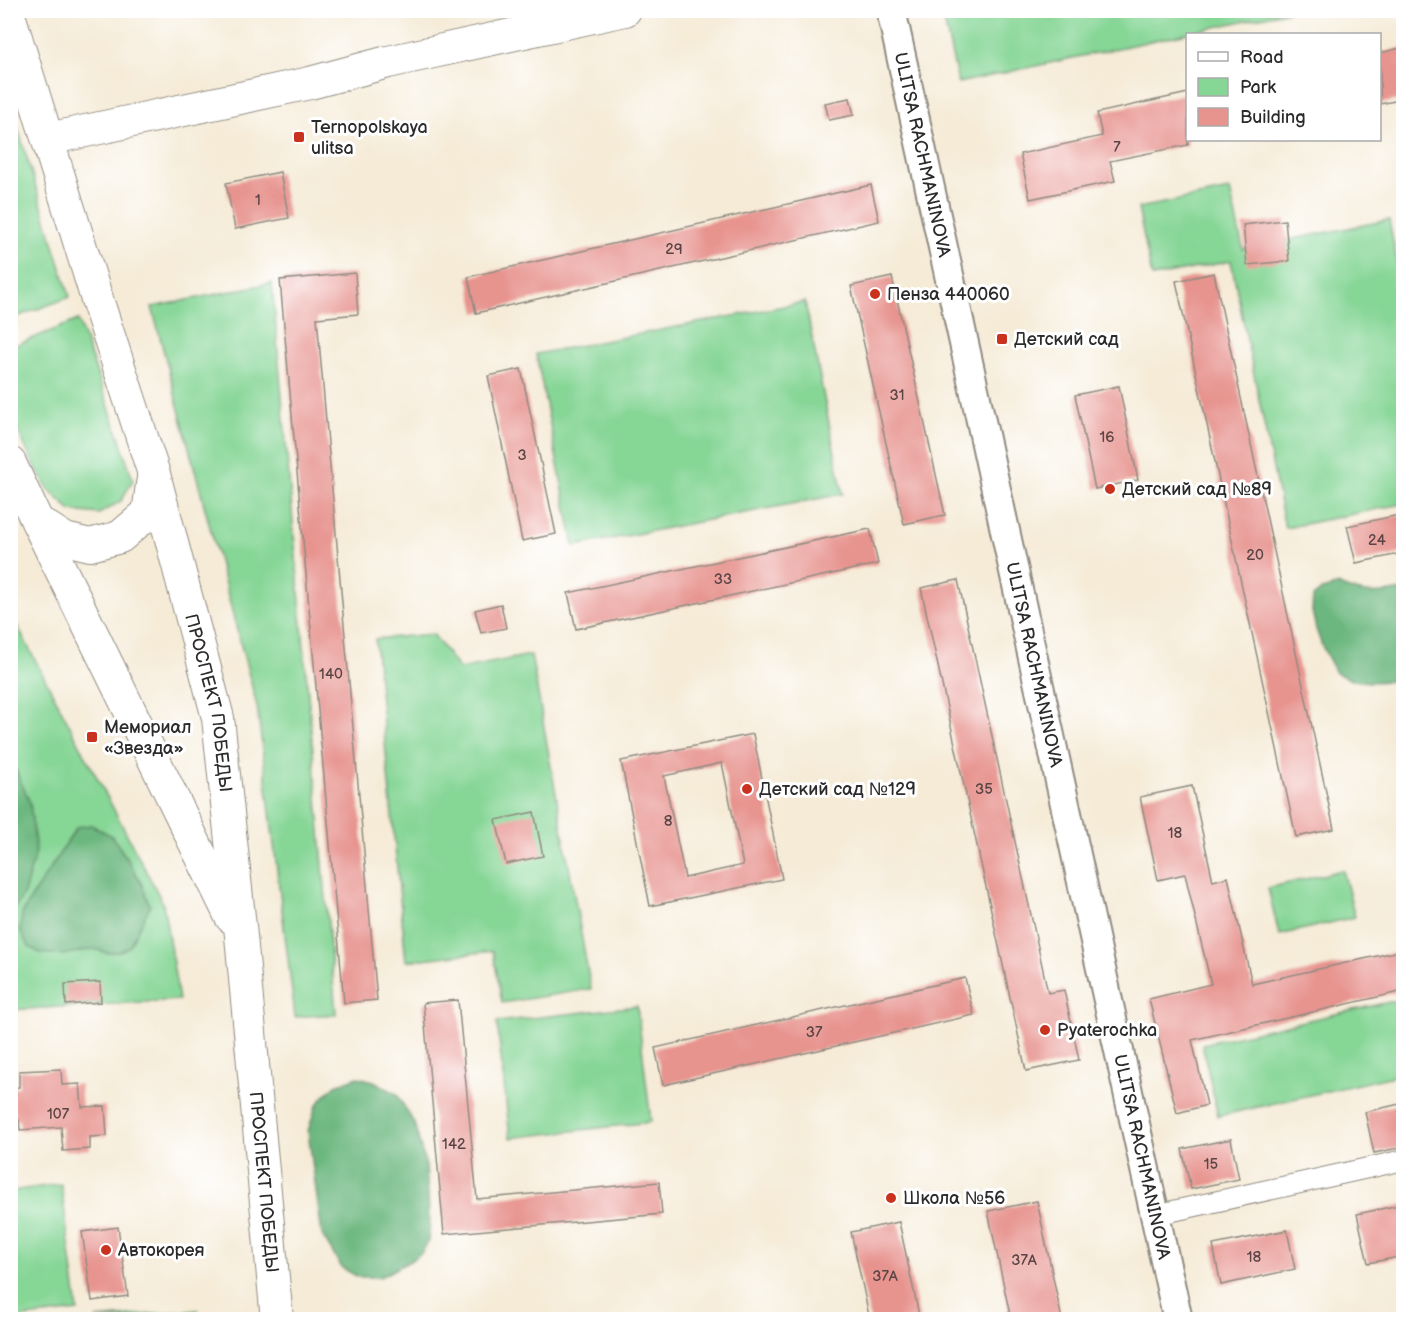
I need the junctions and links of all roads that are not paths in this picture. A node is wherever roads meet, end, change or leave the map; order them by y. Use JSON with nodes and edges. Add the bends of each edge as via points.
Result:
{"nodes":[{"id":1,"x":625,"y":10,"type":"edge"},
{"id":2,"x":891,"y":10,"type":"edge"},
{"id":3,"x":10,"y":18,"type":"edge"},
{"id":4,"x":48,"y":139,"type":"junction"},
{"id":5,"x":10,"y":463,"type":"edge"},
{"id":6,"x":154,"y":474,"type":"junction"},
{"id":7,"x":37,"y":521,"type":"junction"},
{"id":8,"x":241,"y":936,"type":"junction"},
{"id":9,"x":1404,"y":1160,"type":"edge"},
{"id":10,"x":1155,"y":1215,"type":"junction"},
{"id":11,"x":276,"y":1320,"type":"edge"},
{"id":12,"x":1178,"y":1320,"type":"edge"}],
"edges":[{"from":1,"to":4,"type":"main road"},
{"from":2,"to":10,"type":"main road","name":"ULITSA RACHMANINOVA"},
{"from":3,"to":4,"type":"main road","name":"ПРОСПЕКТ ПОБЕДЫ"},
{"from":4,"to":6,"type":"main road","name":"ПРОСПЕКТ ПОБЕДЫ"},
{"from":5,"to":7,"type":"main road","name":"ПРОСПЕКТ ПОБЕДЫ"},
{"from":6,"to":7,"type":"main road","via":[[148,513],[120,537],[90,545],[65,539]]},
{"from":6,"to":8,"type":"main road","name":"ПРОСПЕКТ ПОБЕДЫ","via":[[218,718]]},
{"from":7,"to":8,"type":"main road","name":"ПРОСПЕКТ ПОБЕДЫ"},
{"from":8,"to":11,"type":"main road","name":"ПРОСПЕКТ ПОБЕДЫ"},
{"from":9,"to":10,"type":"street"},
{"from":10,"to":12,"type":"main road","name":"ULITSA RACHMANINOVA"}]}
